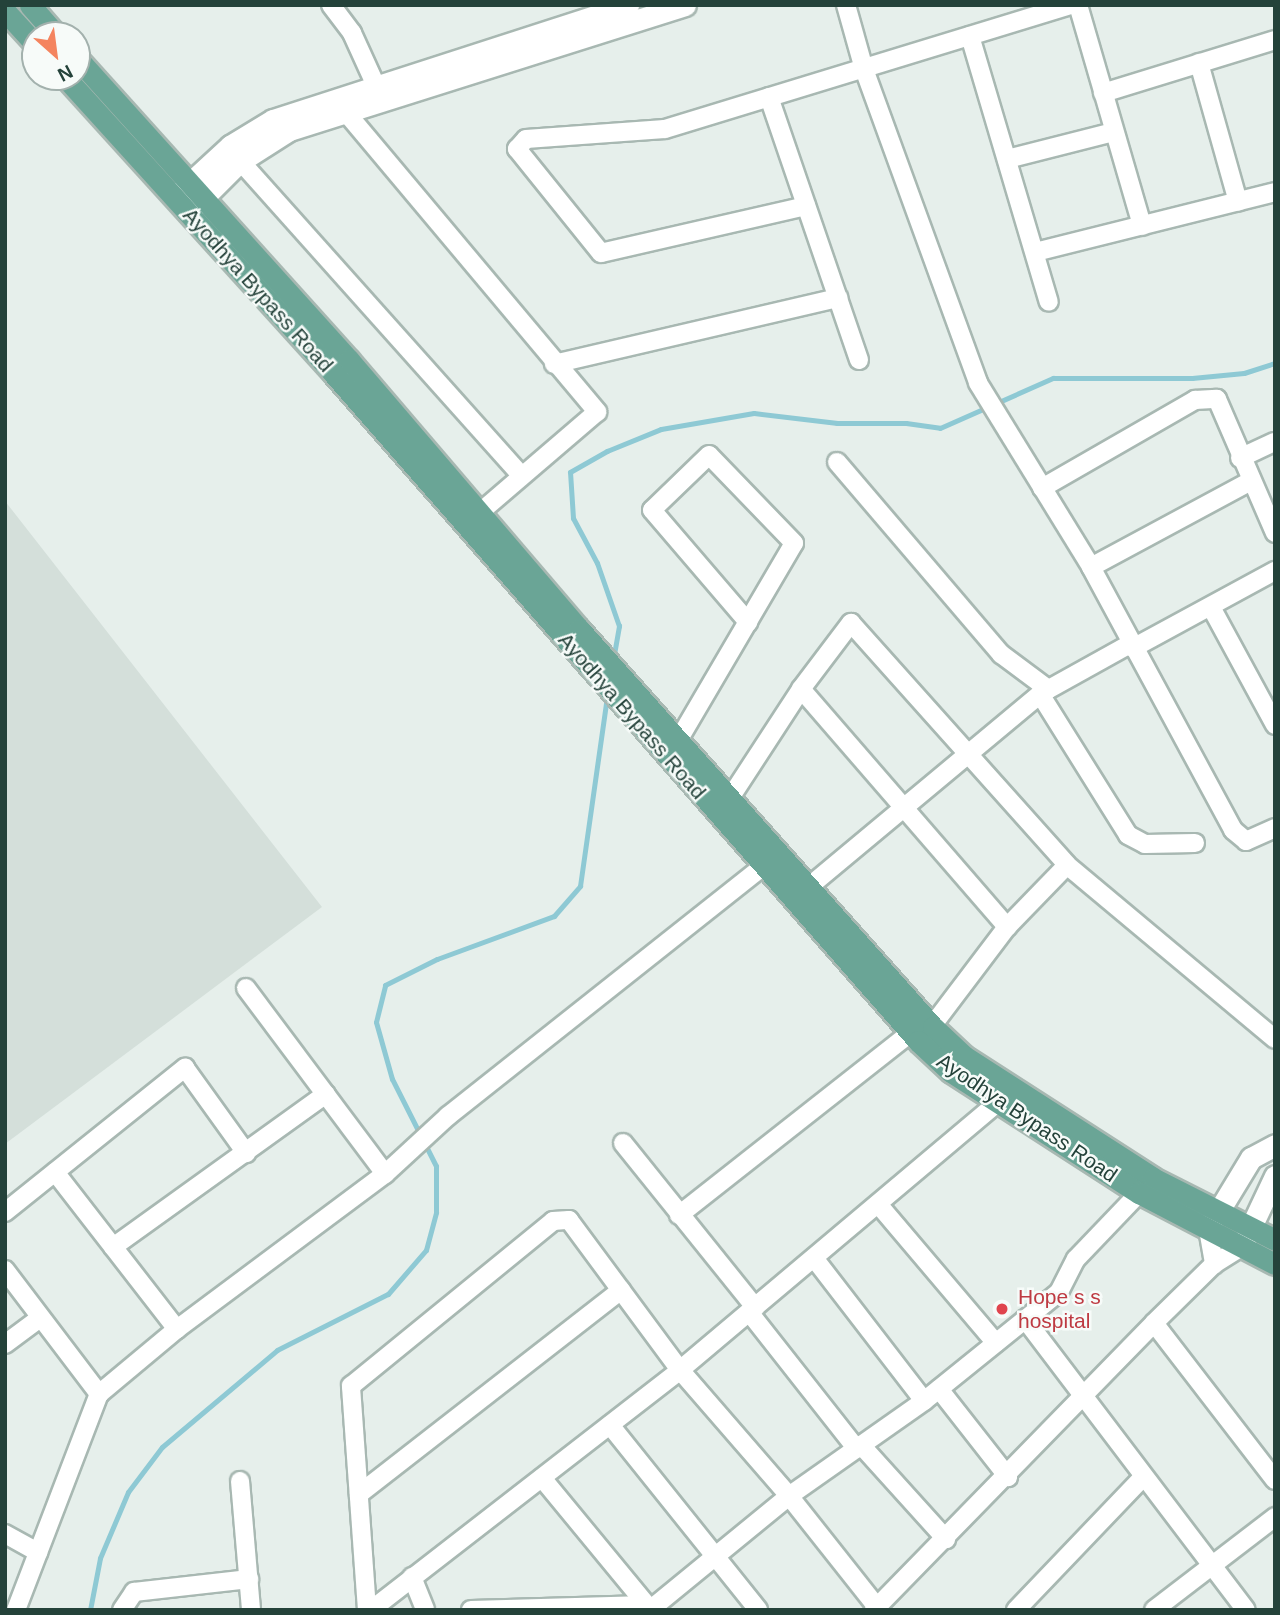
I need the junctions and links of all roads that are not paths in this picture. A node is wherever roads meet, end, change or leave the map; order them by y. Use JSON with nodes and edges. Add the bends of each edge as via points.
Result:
{"nodes":[{"id":1,"x":30,"y":5,"type":"edge"},
{"id":2,"x":331,"y":5,"type":"edge"},
{"id":3,"x":628,"y":5,"type":"edge"},
{"id":4,"x":685,"y":5,"type":"edge"},
{"id":5,"x":846,"y":5,"type":"edge"},
{"id":6,"x":1070,"y":5,"type":"edge"},
{"id":7,"x":1078,"y":5,"type":"edge"},
{"id":8,"x":5,"y":11,"type":"edge"},
{"id":9,"x":44,"y":21,"type":"edge"},
{"id":10,"x":21,"y":29,"type":"edge"},
{"id":11,"x":970,"y":36,"type":"junction"},
{"id":12,"x":1275,"y":40,"type":"edge"},
{"id":13,"x":1199,"y":63,"type":"junction"},
{"id":14,"x":864,"y":69,"type":"junction"},
{"id":15,"x":91,"y":76,"type":"edge"},
{"id":16,"x":79,"y":91,"type":"edge"},
{"id":17,"x":1103,"y":93,"type":"junction"},
{"id":18,"x":380,"y":94,"type":"junction"},
{"id":19,"x":769,"y":97,"type":"junction"},
{"id":20,"x":341,"y":106,"type":"junction"},
{"id":21,"x":1114,"y":132,"type":"junction"},
{"id":22,"x":234,"y":154,"type":"junction"},
{"id":23,"x":1007,"y":159,"type":"junction"},
{"id":24,"x":1275,"y":192,"type":"edge"},
{"id":25,"x":188,"y":198,"type":"junction"},
{"id":26,"x":1238,"y":202,"type":"junction"},
{"id":27,"x":806,"y":206,"type":"junction"},
{"id":28,"x":1142,"y":226,"type":"junction"},
{"id":29,"x":1035,"y":252,"type":"junction"},
{"id":30,"x":838,"y":298,"type":"junction"},
{"id":31,"x":1049,"y":302,"type":"dead end"},
{"id":32,"x":859,"y":360,"type":"dead end"},
{"id":33,"x":554,"y":364,"type":"junction"},
{"id":34,"x":1275,"y":442,"type":"edge"},
{"id":35,"x":1240,"y":458,"type":"junction"},
{"id":36,"x":837,"y":462,"type":"dead end"},
{"id":37,"x":520,"y":474,"type":"junction"},
{"id":38,"x":1251,"y":481,"type":"junction"},
{"id":39,"x":1042,"y":488,"type":"junction"},
{"id":40,"x":479,"y":513,"type":"junction"},
{"id":41,"x":1275,"y":533,"type":"edge"},
{"id":42,"x":1091,"y":567,"type":"junction"},
{"id":43,"x":1275,"y":570,"type":"edge"},
{"id":44,"x":1211,"y":607,"type":"junction"},
{"id":45,"x":748,"y":622,"type":"junction"},
{"id":46,"x":574,"y":637,"type":"junction"},
{"id":47,"x":1132,"y":646,"type":"junction"},
{"id":48,"x":801,"y":689,"type":"junction"},
{"id":49,"x":1044,"y":692,"type":"junction"},
{"id":50,"x":647,"y":718,"type":"junction"},
{"id":51,"x":1274,"y":722,"type":"edge"},
{"id":52,"x":679,"y":740,"type":"junction"},
{"id":53,"x":967,"y":753,"type":"junction"},
{"id":54,"x":730,"y":798,"type":"junction"},
{"id":55,"x":902,"y":809,"type":"junction"},
{"id":56,"x":1275,"y":828,"type":"edge"},
{"id":57,"x":1195,"y":843,"type":"dead end"},
{"id":58,"x":772,"y":861,"type":"junction"},
{"id":59,"x":1067,"y":865,"type":"junction"},
{"id":60,"x":801,"y":894,"type":"junction"},
{"id":61,"x":1007,"y":927,"type":"junction"},
{"id":62,"x":830,"y":928,"type":"junction"},
{"id":63,"x":246,"y":988,"type":"dead end"},
{"id":64,"x":932,"y":1026,"type":"junction"},
{"id":65,"x":910,"y":1033,"type":"junction"},
{"id":66,"x":1275,"y":1039,"type":"edge"},
{"id":67,"x":326,"y":1094,"type":"junction"},
{"id":68,"x":1002,"y":1094,"type":"junction"},
{"id":69,"x":623,"y":1143,"type":"dead end"},
{"id":70,"x":1275,"y":1145,"type":"edge"},
{"id":71,"x":246,"y":1153,"type":"junction"},
{"id":72,"x":55,"y":1172,"type":"junction"},
{"id":73,"x":385,"y":1174,"type":"junction"},
{"id":74,"x":1275,"y":1176,"type":"edge"},
{"id":75,"x":1139,"y":1193,"type":"junction"},
{"id":76,"x":878,"y":1204,"type":"junction"},
{"id":77,"x":5,"y":1212,"type":"edge"},
{"id":78,"x":679,"y":1215,"type":"junction"},
{"id":79,"x":1212,"y":1220,"type":"junction"},
{"id":80,"x":1246,"y":1238,"type":"junction"},
{"id":81,"x":1275,"y":1240,"type":"edge"},
{"id":82,"x":113,"y":1247,"type":"junction"},
{"id":83,"x":814,"y":1258,"type":"junction"},
{"id":84,"x":1275,"y":1264,"type":"edge"},
{"id":85,"x":1214,"y":1265,"type":"junction"},
{"id":86,"x":5,"y":1270,"type":"edge"},
{"id":87,"x":621,"y":1290,"type":"junction"},
{"id":88,"x":752,"y":1310,"type":"junction"},
{"id":89,"x":40,"y":1318,"type":"junction"},
{"id":90,"x":1025,"y":1320,"type":"junction"},
{"id":91,"x":1153,"y":1323,"type":"junction"},
{"id":92,"x":177,"y":1329,"type":"junction"},
{"id":93,"x":996,"y":1343,"type":"junction"},
{"id":94,"x":5,"y":1344,"type":"edge"},
{"id":95,"x":680,"y":1370,"type":"junction"},
{"id":96,"x":939,"y":1389,"type":"junction"},
{"id":97,"x":99,"y":1394,"type":"junction"},
{"id":98,"x":1082,"y":1395,"type":"junction"},
{"id":99,"x":924,"y":1401,"type":"junction"},
{"id":100,"x":610,"y":1425,"type":"junction"},
{"id":101,"x":859,"y":1447,"type":"junction"},
{"id":102,"x":1009,"y":1477,"type":"junction"},
{"id":103,"x":1143,"y":1477,"type":"junction"},
{"id":104,"x":542,"y":1478,"type":"junction"},
{"id":105,"x":240,"y":1480,"type":"dead end"},
{"id":106,"x":1275,"y":1480,"type":"edge"},
{"id":107,"x":359,"y":1494,"type":"junction"},
{"id":108,"x":789,"y":1496,"type":"junction"},
{"id":109,"x":1275,"y":1517,"type":"edge"},
{"id":110,"x":5,"y":1534,"type":"edge"},
{"id":111,"x":946,"y":1539,"type":"junction"},
{"id":112,"x":38,"y":1552,"type":"junction"},
{"id":113,"x":717,"y":1556,"type":"junction"},
{"id":114,"x":1211,"y":1564,"type":"junction"},
{"id":115,"x":412,"y":1577,"type":"junction"},
{"id":116,"x":248,"y":1578,"type":"junction"},
{"id":117,"x":649,"y":1608,"type":"edge"},
{"id":118,"x":875,"y":1608,"type":"edge"},
{"id":119,"x":16,"y":1610,"type":"edge"},
{"id":120,"x":122,"y":1610,"type":"edge"},
{"id":121,"x":251,"y":1610,"type":"edge"},
{"id":122,"x":369,"y":1610,"type":"edge"},
{"id":123,"x":425,"y":1610,"type":"edge"},
{"id":124,"x":471,"y":1610,"type":"edge"},
{"id":125,"x":758,"y":1610,"type":"edge"},
{"id":126,"x":1016,"y":1610,"type":"edge"},
{"id":127,"x":1154,"y":1610,"type":"edge"},
{"id":128,"x":1246,"y":1610,"type":"edge"}],
"edges":[{"from":1,"to":9,"type":"main road"},
{"from":2,"to":18,"type":"street","via":[[352,33]]},
{"from":3,"to":18,"type":"street"},
{"from":4,"to":18,"type":"street"},
{"from":5,"to":14,"type":"street"},
{"from":6,"to":11,"type":"street"},
{"from":7,"to":17,"type":"street"},
{"from":8,"to":10,"type":"main road"},
{"from":11,"to":14,"type":"street"},
{"from":11,"to":23,"type":"street"},
{"from":12,"to":13,"type":"street"},
{"from":13,"to":17,"type":"street"},
{"from":13,"to":26,"type":"street"},
{"from":14,"to":19,"type":"street"},
{"from":14,"to":39,"type":"street","via":[[978,383]]},
{"from":15,"to":25,"type":"main road","name":"Ayodhya Bypass Road"},
{"from":16,"to":25,"type":"main road","name":"Ayodhya Bypass Road"},
{"from":17,"to":21,"type":"street"},
{"from":18,"to":20,"type":"street"},
{"from":19,"to":27,"type":"street"},
{"from":19,"to":27,"type":"street","via":[[665,129],[526,139],[517,149],[601,253]]},
{"from":20,"to":22,"type":"street"},
{"from":20,"to":33,"type":"street"},
{"from":21,"to":23,"type":"street"},
{"from":21,"to":28,"type":"street"},
{"from":22,"to":25,"type":"street"},
{"from":22,"to":37,"type":"street"},
{"from":23,"to":29,"type":"street"},
{"from":24,"to":26,"type":"street"},
{"from":25,"to":40,"type":"main road","name":"Ayodhya Bypass Road"},
{"from":25,"to":46,"type":"main road","name":"Ayodhya Bypass Road"},
{"from":26,"to":28,"type":"street"},
{"from":27,"to":30,"type":"street"},
{"from":28,"to":29,"type":"street"},
{"from":29,"to":31,"type":"street"},
{"from":30,"to":32,"type":"street"},
{"from":30,"to":33,"type":"street"},
{"from":33,"to":37,"type":"street","via":[[597,412]]},
{"from":34,"to":35,"type":"street"},
{"from":35,"to":38,"type":"street"},
{"from":35,"to":39,"type":"street","via":[[1217,399],[1195,400]]},
{"from":36,"to":49,"type":"street","via":[[1001,654]]},
{"from":37,"to":40,"type":"street"},
{"from":38,"to":41,"type":"street"},
{"from":38,"to":42,"type":"street"},
{"from":39,"to":42,"type":"street"},
{"from":40,"to":46,"type":"main road","name":"Ayodhya Bypass Road"},
{"from":42,"to":47,"type":"street"},
{"from":43,"to":44,"type":"street"},
{"from":44,"to":47,"type":"street"},
{"from":44,"to":51,"type":"street"},
{"from":45,"to":45,"type":"street","via":[[794,543],[709,455],[652,510]]},
{"from":45,"to":52,"type":"street"},
{"from":46,"to":50,"type":"main road","name":"Ayodhya Bypass Road"},
{"from":47,"to":49,"type":"street"},
{"from":47,"to":56,"type":"street","via":[[1233,831],[1246,841]]},
{"from":48,"to":53,"type":"street","via":[[851,623]]},
{"from":48,"to":54,"type":"street"},
{"from":48,"to":55,"type":"street"},
{"from":49,"to":53,"type":"street"},
{"from":49,"to":57,"type":"street","via":[[1128,835],[1146,844]]},
{"from":50,"to":52,"type":"main road","name":"Ayodhya Bypass Road"},
{"from":50,"to":58,"type":"main road","name":"Ayodhya Bypass Road"},
{"from":52,"to":54,"type":"main road","name":"Ayodhya Bypass Road"},
{"from":53,"to":55,"type":"street"},
{"from":53,"to":59,"type":"street"},
{"from":54,"to":58,"type":"main road","name":"Ayodhya Bypass Road"},
{"from":55,"to":60,"type":"street"},
{"from":55,"to":61,"type":"street"},
{"from":58,"to":60,"type":"main road","name":"Ayodhya Bypass Road"},
{"from":58,"to":73,"type":"street","via":[[448,1116]]},
{"from":59,"to":61,"type":"street"},
{"from":59,"to":66,"type":"street"},
{"from":60,"to":62,"type":"main road","name":"Ayodhya Bypass Road"},
{"from":61,"to":64,"type":"street"},
{"from":62,"to":64,"type":"main road","name":"Ayodhya Bypass Road","via":[[885,972]]},
{"from":62,"to":65,"type":"main road","name":"Ayodhya Bypass Road","via":[[865,982]]},
{"from":63,"to":67,"type":"street"},
{"from":64,"to":68,"type":"main road","name":"Ayodhya Bypass Road"},
{"from":65,"to":68,"type":"main road","name":"Ayodhya Bypass Road","via":[[951,1072]]},
{"from":65,"to":78,"type":"street"},
{"from":67,"to":71,"type":"street"},
{"from":67,"to":73,"type":"street"},
{"from":68,"to":75,"type":"main road","name":"Ayodhya Bypass Road"},
{"from":68,"to":76,"type":"street"},
{"from":68,"to":79,"type":"main road","name":"Ayodhya Bypass Road","via":[[1153,1178]]},
{"from":69,"to":78,"type":"street"},
{"from":70,"to":79,"type":"street","via":[[1251,1158]]},
{"from":71,"to":72,"type":"street","via":[[186,1068]]},
{"from":71,"to":82,"type":"street"},
{"from":72,"to":77,"type":"street"},
{"from":72,"to":82,"type":"street"},
{"from":73,"to":92,"type":"street"},
{"from":74,"to":80,"type":"street"},
{"from":75,"to":79,"type":"main road","name":"Ayodhya Bypass Road"},
{"from":75,"to":90,"type":"street","via":[[1076,1259],[1059,1292]]},
{"from":76,"to":83,"type":"street"},
{"from":76,"to":93,"type":"street"},
{"from":78,"to":88,"type":"street"},
{"from":79,"to":80,"type":"main road","name":"Ayodhya Bypass Road"},
{"from":79,"to":85,"type":"street"},
{"from":80,"to":81,"type":"main road","name":"Ayodhya Bypass Road"},
{"from":80,"to":84,"type":"main road","name":"Ayodhya Bypass Road"},
{"from":80,"to":85,"type":"street"},
{"from":82,"to":92,"type":"street"},
{"from":83,"to":88,"type":"street"},
{"from":83,"to":99,"type":"street"},
{"from":85,"to":91,"type":"street"},
{"from":86,"to":89,"type":"street"},
{"from":87,"to":95,"type":"street"},
{"from":87,"to":107,"type":"street"},
{"from":87,"to":107,"type":"street","via":[[569,1220],[553,1221],[351,1386]]},
{"from":88,"to":95,"type":"street"},
{"from":88,"to":101,"type":"street"},
{"from":89,"to":94,"type":"street"},
{"from":89,"to":97,"type":"street"},
{"from":90,"to":93,"type":"street"},
{"from":90,"to":98,"type":"street"},
{"from":91,"to":98,"type":"street"},
{"from":91,"to":106,"type":"street"},
{"from":92,"to":97,"type":"street"},
{"from":93,"to":96,"type":"street"},
{"from":95,"to":100,"type":"street"},
{"from":95,"to":108,"type":"street"},
{"from":96,"to":99,"type":"street"},
{"from":96,"to":102,"type":"street"},
{"from":97,"to":112,"type":"street"},
{"from":98,"to":102,"type":"street"},
{"from":98,"to":103,"type":"street"},
{"from":99,"to":101,"type":"street"},
{"from":100,"to":104,"type":"street"},
{"from":100,"to":113,"type":"street"},
{"from":101,"to":108,"type":"street"},
{"from":101,"to":111,"type":"street"},
{"from":102,"to":111,"type":"street"},
{"from":103,"to":114,"type":"street"},
{"from":103,"to":126,"type":"street"},
{"from":104,"to":115,"type":"street"},
{"from":104,"to":117,"type":"street"},
{"from":105,"to":116,"type":"street"},
{"from":107,"to":122,"type":"street"},
{"from":108,"to":113,"type":"street"},
{"from":108,"to":118,"type":"street"},
{"from":109,"to":114,"type":"street"},
{"from":110,"to":112,"type":"street"},
{"from":111,"to":118,"type":"street"},
{"from":112,"to":119,"type":"street"},
{"from":113,"to":117,"type":"street"},
{"from":113,"to":125,"type":"street"},
{"from":114,"to":127,"type":"street"},
{"from":114,"to":128,"type":"street"},
{"from":115,"to":122,"type":"street"},
{"from":115,"to":123,"type":"street"},
{"from":116,"to":120,"type":"street","via":[[134,1592]]},
{"from":116,"to":121,"type":"street"},
{"from":117,"to":124,"type":"street"}]}
